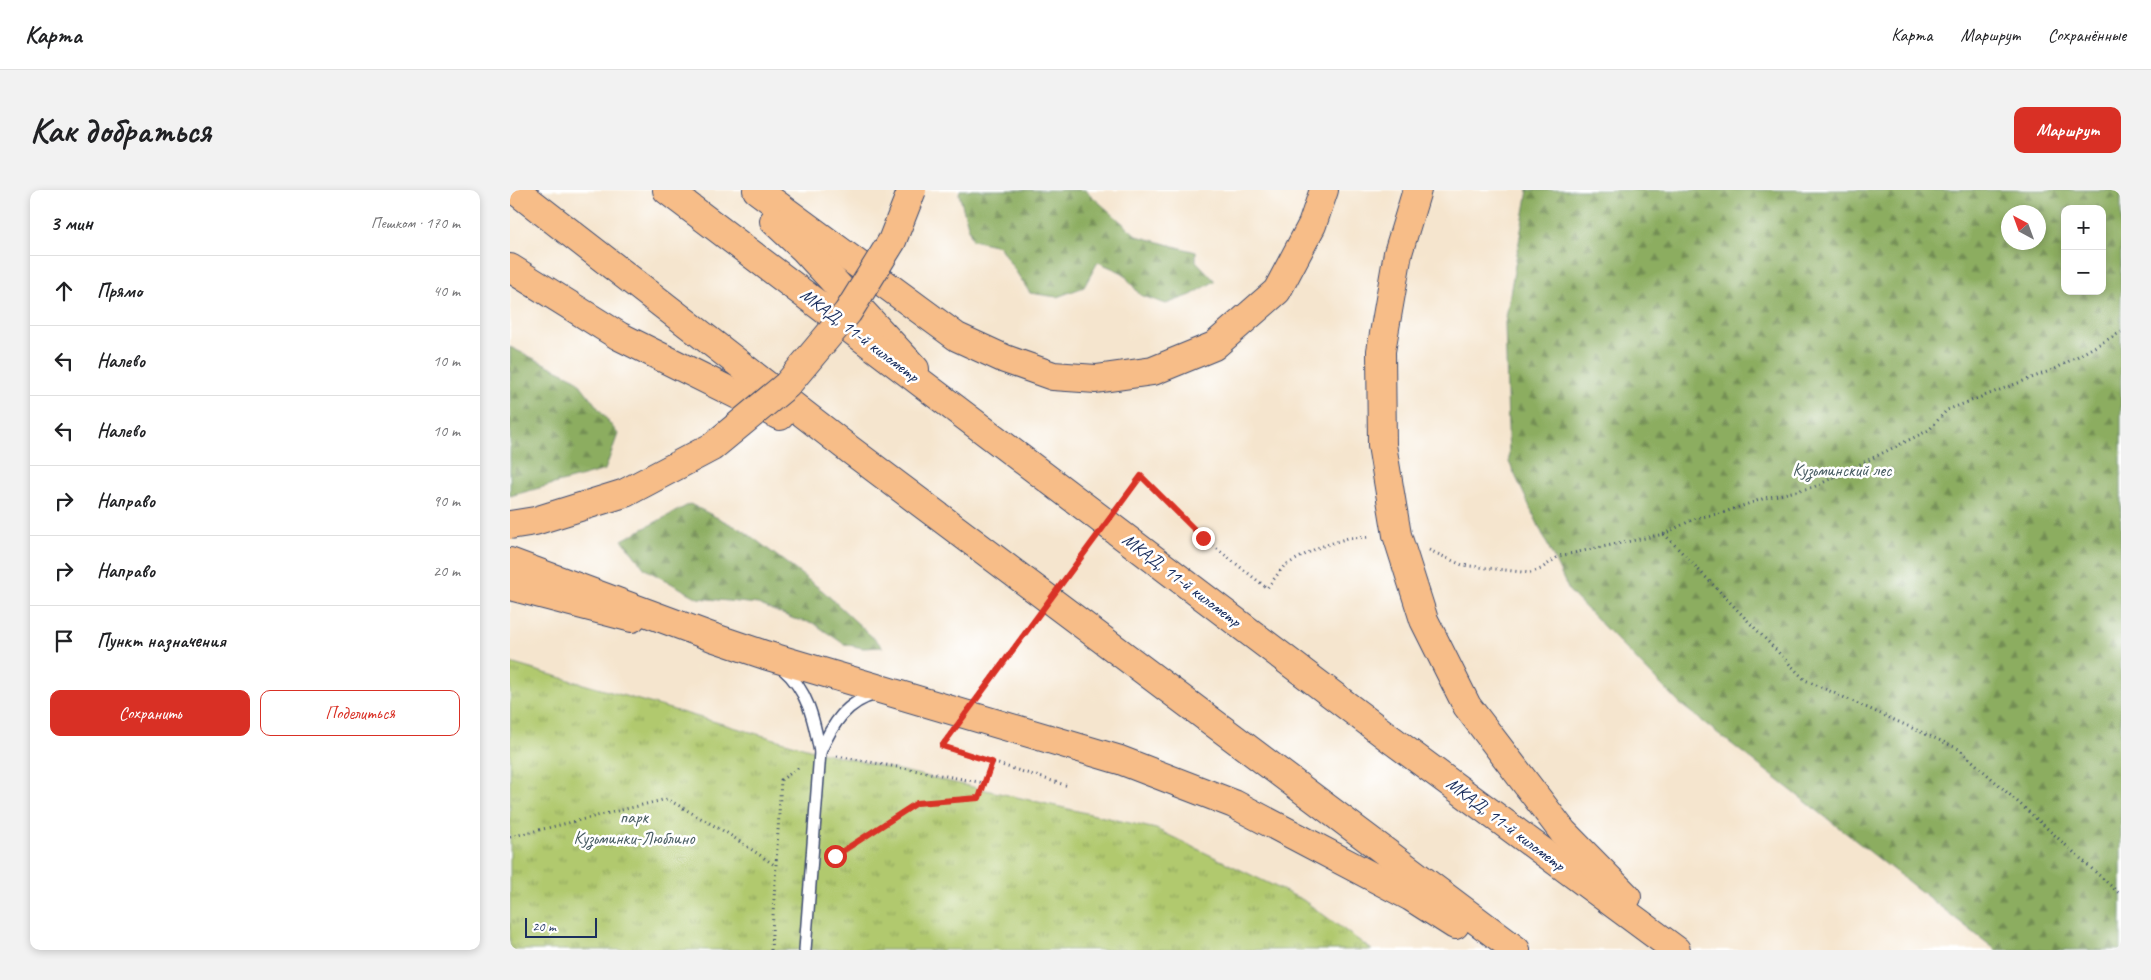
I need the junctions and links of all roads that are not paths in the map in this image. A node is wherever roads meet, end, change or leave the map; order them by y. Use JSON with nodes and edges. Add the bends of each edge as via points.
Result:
{"nodes":[{"id":1,"x":515,"y":190,"type":"edge"},
{"id":2,"x":667,"y":190,"type":"edge"},
{"id":3,"x":740,"y":190,"type":"edge"},
{"id":4,"x":757,"y":190,"type":"edge"},
{"id":5,"x":912,"y":190,"type":"edge"},
{"id":6,"x":1324,"y":190,"type":"edge"},
{"id":7,"x":1418,"y":190,"type":"edge"},
{"id":8,"x":510,"y":268,"type":"edge"},
{"id":9,"x":940,"y":396,"type":"junction"},
{"id":10,"x":849,"y":449,"type":"junction"},
{"id":11,"x":510,"y":525,"type":"edge"},
{"id":12,"x":510,"y":562,"type":"edge"},
{"id":13,"x":510,"y":586,"type":"edge"},
{"id":14,"x":712,"y":637,"type":"junction"},
{"id":15,"x":765,"y":655,"type":"junction"},
{"id":16,"x":890,"y":692,"type":"junction"},
{"id":17,"x":820,"y":752,"type":"junction"},
{"id":18,"x":805,"y":950,"type":"edge"},
{"id":19,"x":1495,"y":950,"type":"edge"},
{"id":20,"x":1516,"y":950,"type":"edge"},
{"id":21,"x":1677,"y":950,"type":"edge"}],
"edges":[{"from":1,"to":10,"type":"main road"},
{"from":2,"to":9,"type":"main road","name":"МКАД, 11-й километр"},
{"from":3,"to":9,"type":"main road","via":[[804,249]]},
{"from":4,"to":6,"type":"main road","via":[[957,337],[1053,376],[1096,379],[1153,371],[1214,346],[1277,292],[1312,225]]},
{"from":5,"to":11,"type":"main road","bridge":true,"via":[[892,241],[848,312],[787,385],[712,447],[625,493],[534,521]]},
{"from":7,"to":21,"type":"main road","via":[[1398,253],[1381,351],[1382,445],[1397,535],[1424,620],[1468,706],[1563,832]]},
{"from":8,"to":10,"type":"main road","via":[[619,336]]},
{"from":9,"to":21,"type":"main road","name":"МКАД, 11-й километр","via":[[1392,740]]},
{"from":10,"to":20,"type":"main road"},
{"from":12,"to":14,"type":"main road"},
{"from":13,"to":14,"type":"main road"},
{"from":14,"to":15,"type":"main road"},
{"from":15,"to":16,"type":"main road"},
{"from":15,"to":17,"type":"lane","via":[[793,677],[805,695]]},
{"from":16,"to":17,"type":"lane","via":[[863,697],[845,710]]},
{"from":16,"to":19,"type":"main road","via":[[1120,760],[1234,804],[1411,897]]},
{"from":17,"to":18,"type":"lane"}]}
